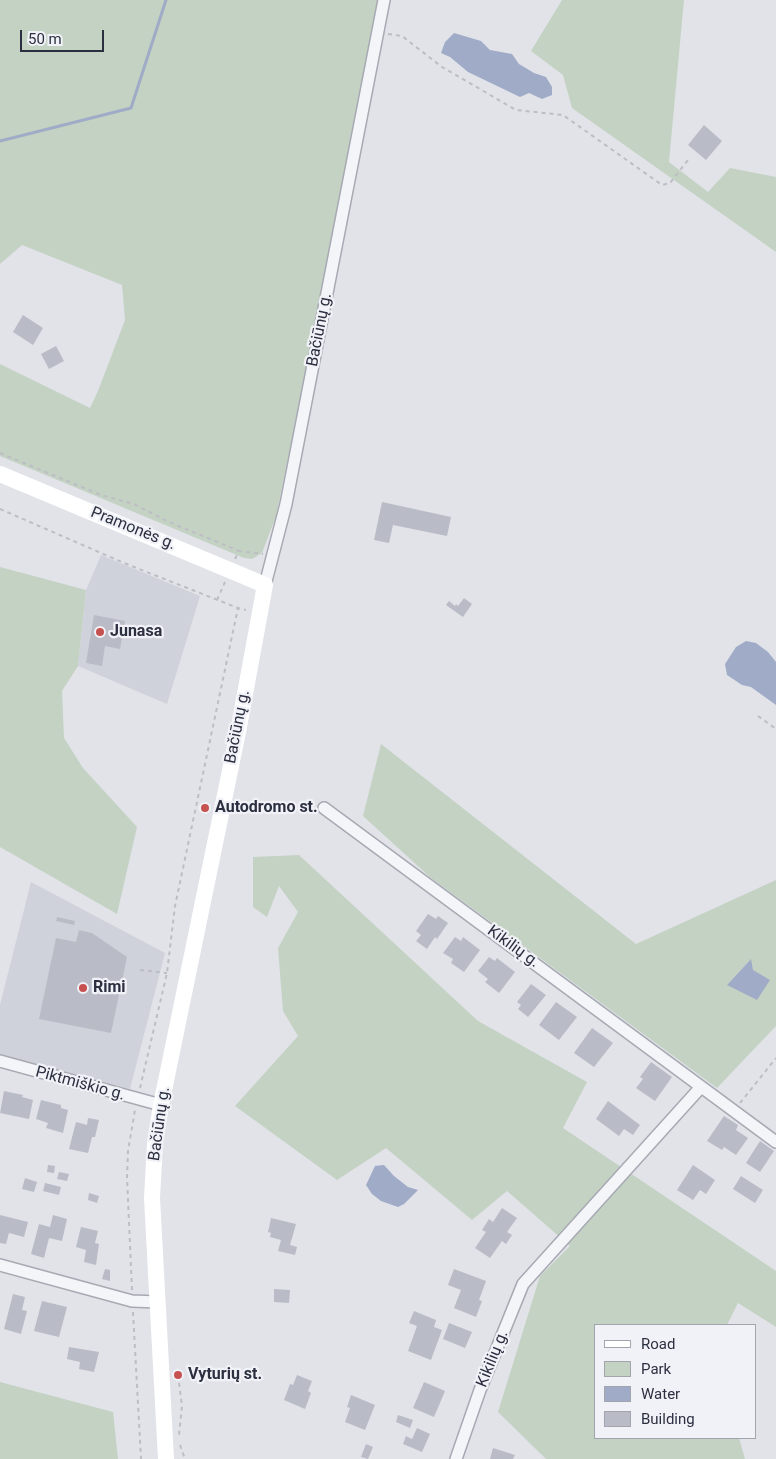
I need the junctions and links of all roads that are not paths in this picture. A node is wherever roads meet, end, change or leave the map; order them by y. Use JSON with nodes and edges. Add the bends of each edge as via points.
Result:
{"nodes":[{"id":1,"x":384,"y":0,"type":"edge"},
{"id":2,"x":0,"y":474,"type":"edge"},
{"id":3,"x":265,"y":585,"type":"junction"},
{"id":4,"x":324,"y":808,"type":"dead end"},
{"id":5,"x":0,"y":1061,"type":"edge"},
{"id":6,"x":701,"y":1087,"type":"junction"},
{"id":7,"x":161,"y":1105,"type":"junction"},
{"id":8,"x":776,"y":1142,"type":"edge"},
{"id":9,"x":0,"y":1265,"type":"edge"},
{"id":10,"x":158,"y":1302,"type":"junction"},
{"id":11,"x":166,"y":1459,"type":"edge"},
{"id":12,"x":456,"y":1459,"type":"edge"}],
"edges":[{"from":1,"to":3,"type":"street","name":"Bačiūnų g.","via":[[286,504]]},
{"from":2,"to":3,"type":"main road","name":"Pramonės g."},
{"from":3,"to":7,"type":"main road","name":"Bačiūnų g."},
{"from":4,"to":6,"type":"street","name":"Kikilių g."},
{"from":5,"to":7,"type":"street","name":"Piktmiškio g."},
{"from":6,"to":8,"type":"street","name":"Kikilių g."},
{"from":6,"to":12,"type":"street","name":"Kikilių g.","via":[[523,1284]]},
{"from":7,"to":10,"type":"main road","name":"Bačiūnų g.","via":[[153,1189]]},
{"from":9,"to":10,"type":"street","via":[[132,1300]]},
{"from":10,"to":11,"type":"main road","name":"Bačiūnų g."}]}
